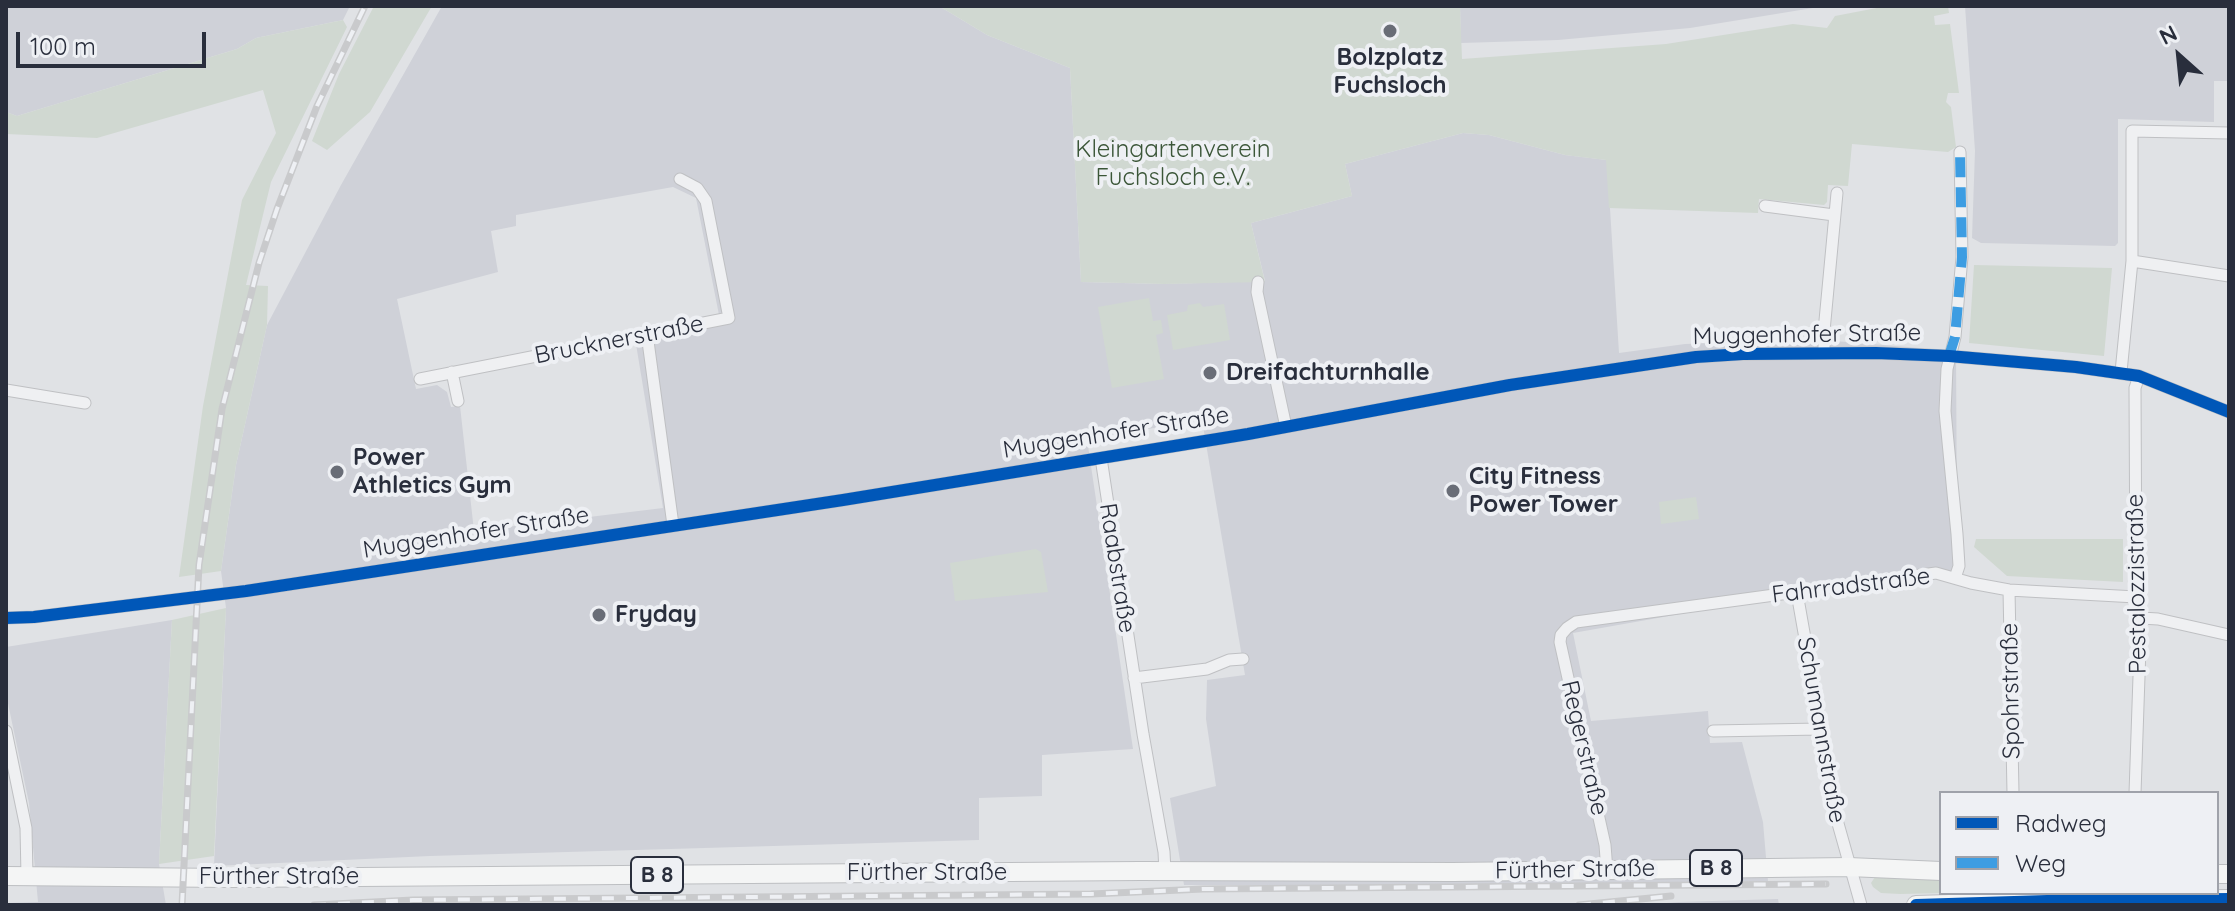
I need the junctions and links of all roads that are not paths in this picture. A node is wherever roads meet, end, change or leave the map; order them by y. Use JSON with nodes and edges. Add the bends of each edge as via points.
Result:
{"nodes":[{"id":1,"x":2229,"y":133,"type":"edge"},
{"id":2,"x":1960,"y":152,"type":"dead end"},
{"id":3,"x":680,"y":179,"type":"dead end"},
{"id":4,"x":1837,"y":193,"type":"dead end"},
{"id":5,"x":1765,"y":206,"type":"dead end"},
{"id":6,"x":1834,"y":215,"type":"junction"},
{"id":7,"x":2132,"y":261,"type":"junction"},
{"id":8,"x":2229,"y":276,"type":"edge"},
{"id":9,"x":1258,"y":282,"type":"dead end"},
{"id":10,"x":647,"y":334,"type":"junction"},
{"id":11,"x":1824,"y":352,"type":"junction"},
{"id":12,"x":1949,"y":356,"type":"junction"},
{"id":13,"x":452,"y":372,"type":"junction"},
{"id":14,"x":2121,"y":372,"type":"junction"},
{"id":15,"x":2139,"y":376,"type":"junction"},
{"id":16,"x":420,"y":379,"type":"dead end"},
{"id":17,"x":6,"y":390,"type":"edge"},
{"id":18,"x":458,"y":401,"type":"dead end"},
{"id":19,"x":85,"y":403,"type":"dead end"},
{"id":20,"x":2229,"y":412,"type":"edge"},
{"id":21,"x":1286,"y":427,"type":"junction"},
{"id":22,"x":1101,"y":458,"type":"junction"},
{"id":23,"x":673,"y":525,"type":"junction"},
{"id":24,"x":1955,"y":578,"type":"junction"},
{"id":25,"x":2009,"y":590,"type":"junction"},
{"id":26,"x":1797,"y":593,"type":"junction"},
{"id":27,"x":2136,"y":597,"type":"junction"},
{"id":28,"x":6,"y":618,"type":"edge"},
{"id":29,"x":2141,"y":618,"type":"junction"},
{"id":30,"x":1567,"y":628,"type":"joint"},
{"id":31,"x":2229,"y":635,"type":"edge"},
{"id":32,"x":1243,"y":659,"type":"dead end"},
{"id":33,"x":1134,"y":678,"type":"junction"},
{"id":34,"x":1819,"y":729,"type":"junction"},
{"id":35,"x":6,"y":731,"type":"edge"},
{"id":36,"x":1713,"y":731,"type":"dead end"},
{"id":37,"x":2013,"y":791,"type":"edge"},
{"id":38,"x":2135,"y":791,"type":"edge"},
{"id":39,"x":1849,"y":867,"type":"junction"},
{"id":40,"x":1607,"y":871,"type":"junction"},
{"id":41,"x":1939,"y":871,"type":"edge"},
{"id":42,"x":1165,"y":872,"type":"junction"},
{"id":43,"x":6,"y":876,"type":"edge"},
{"id":44,"x":27,"y":876,"type":"junction"},
{"id":45,"x":2229,"y":899,"type":"edge"},
{"id":46,"x":2018,"y":900,"type":"edge"},
{"id":47,"x":2172,"y":902,"type":"edge"},
{"id":48,"x":1861,"y":905,"type":"edge"},
{"id":49,"x":1916,"y":905,"type":"edge"}],
"edges":[{"from":1,"to":7,"type":"street","via":[[2132,131]]},
{"from":2,"to":12,"type":"street","via":[[1962,257]]},
{"from":3,"to":10,"type":"street","name":"Brucknerstraße","via":[[697,188],[706,201],[729,318]]},
{"from":4,"to":6,"type":"street"},
{"from":5,"to":6,"type":"street"},
{"from":6,"to":11,"type":"street"},
{"from":7,"to":8,"type":"street"},
{"from":7,"to":14,"type":"street"},
{"from":9,"to":21,"type":"street"},
{"from":10,"to":13,"type":"street","name":"Brucknerstraße"},
{"from":10,"to":23,"type":"street"},
{"from":11,"to":12,"type":"street","name":"Muggenhofer Straße"},
{"from":11,"to":21,"type":"street","name":"Muggenhofer Straße","via":[[1682,359]]},
{"from":12,"to":14,"type":"street","name":"Muggenhofer Straße"},
{"from":12,"to":24,"type":"street","via":[[1945,411],[1959,566]]},
{"from":13,"to":16,"type":"street","name":"Brucknerstraße"},
{"from":13,"to":18,"type":"street"},
{"from":14,"to":15,"type":"street","name":"Muggenhofer Straße"},
{"from":15,"to":20,"type":"street","name":"Muggenhofer Straße"},
{"from":15,"to":27,"type":"street","name":"Pestalozzistraße"},
{"from":17,"to":19,"type":"street"},
{"from":21,"to":22,"type":"street","name":"Muggenhofer Straße"},
{"from":22,"to":23,"type":"street","name":"Muggenhofer Straße"},
{"from":22,"to":33,"type":"street","name":"Raabstraße"},
{"from":23,"to":28,"type":"street","name":"Muggenhofer Straße","via":[[246,591]]},
{"from":24,"to":25,"type":"street","name":"Fahrradstraße"},
{"from":24,"to":26,"type":"street","name":"Fahrradstraße","via":[[1936,573]]},
{"from":25,"to":27,"type":"street","name":"Fahrradstraße"},
{"from":25,"to":37,"type":"street","name":"Spohrstraße"},
{"from":26,"to":30,"type":"street","name":"Fahrradstraße","via":[[1576,622]]},
{"from":26,"to":34,"type":"street","name":"Schumannstraße"},
{"from":27,"to":29,"type":"street","name":"Pestalozzistraße"},
{"from":29,"to":31,"type":"street"},
{"from":29,"to":38,"type":"street","name":"Pestalozzistraße"},
{"from":30,"to":40,"type":"street","name":"Regerstraße","via":[[1560,642]]},
{"from":32,"to":33,"type":"street"},
{"from":33,"to":42,"type":"street","name":"Raabstraße"},
{"from":34,"to":36,"type":"street"},
{"from":34,"to":39,"type":"street","name":"Schumannstraße"},
{"from":35,"to":44,"type":"street","via":[[26,828]]},
{"from":39,"to":40,"type":"main road","name":"Fürther Straße","number":"B 8"},
{"from":39,"to":41,"type":"main road","name":"Fürther Straße","number":"B 8"},
{"from":39,"to":48,"type":"street"},
{"from":40,"to":42,"type":"main road","name":"Fürther Straße","number":"B 8"},
{"from":42,"to":44,"type":"main road","name":"Fürther Straße","number":"B 8"},
{"from":43,"to":44,"type":"main road","name":"Fürther Straße","number":"B 8"},
{"from":45,"to":47,"type":"main road"},
{"from":46,"to":47,"type":"main road"},
{"from":46,"to":49,"type":"main road"}]}
